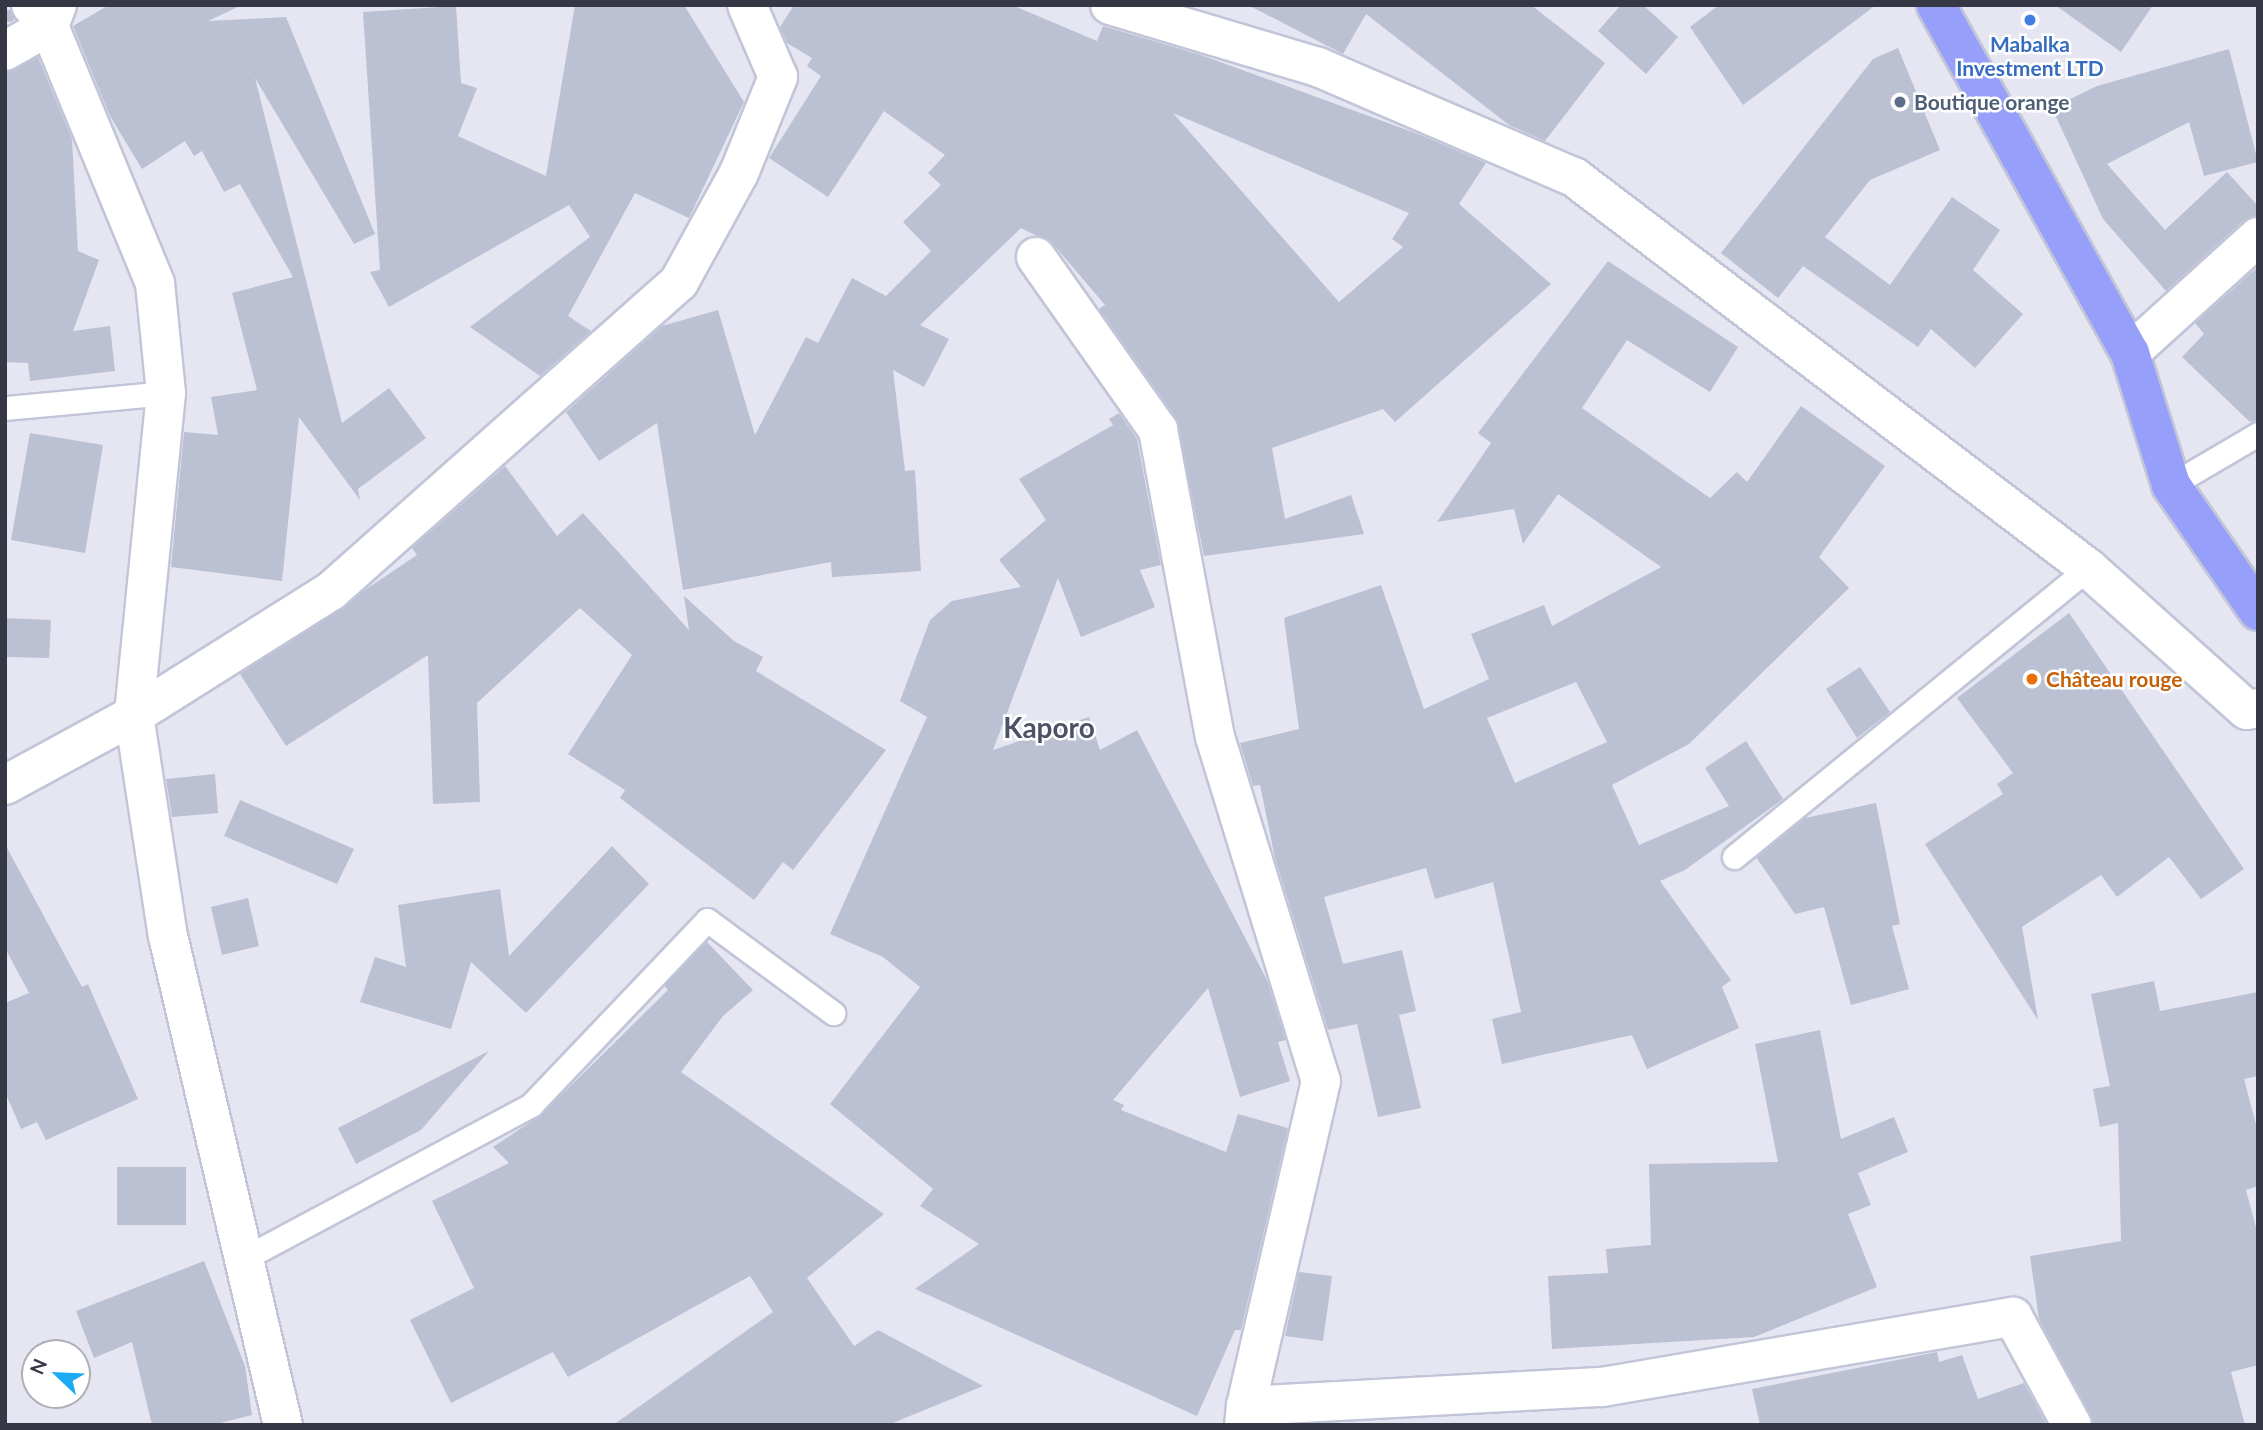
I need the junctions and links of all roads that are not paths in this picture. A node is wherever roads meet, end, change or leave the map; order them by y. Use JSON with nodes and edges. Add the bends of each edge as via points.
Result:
{"nodes":[{"id":1,"x":747,"y":5,"type":"edge"},
{"id":2,"x":1110,"y":5,"type":"edge"},
{"id":3,"x":1936,"y":5,"type":"edge"},
{"id":4,"x":46,"y":12,"type":"edge"},
{"id":5,"x":5,"y":51,"type":"edge"},
{"id":6,"x":2258,"y":237,"type":"edge"},
{"id":7,"x":1036,"y":257,"type":"dead end"},
{"id":8,"x":2130,"y":353,"type":"junction"},
{"id":9,"x":166,"y":393,"type":"junction"},
{"id":10,"x":5,"y":408,"type":"edge"},
{"id":11,"x":2258,"y":434,"type":"edge"},
{"id":12,"x":2171,"y":485,"type":"junction"},
{"id":13,"x":2088,"y":568,"type":"junction"},
{"id":14,"x":2258,"y":611,"type":"edge"},
{"id":15,"x":2258,"y":708,"type":"edge"},
{"id":16,"x":134,"y":715,"type":"junction"},
{"id":17,"x":5,"y":785,"type":"edge"},
{"id":18,"x":1734,"y":857,"type":"dead end"},
{"id":19,"x":834,"y":1013,"type":"dead end"},
{"id":20,"x":241,"y":1259,"type":"junction"},
{"id":21,"x":1245,"y":1415,"type":"edge"},
{"id":22,"x":283,"y":1425,"type":"edge"},
{"id":23,"x":2072,"y":1425,"type":"edge"}],
"edges":[{"from":1,"to":16,"type":"street","via":[[778,77],[739,173],[679,282],[331,591]]},
{"from":2,"to":13,"type":"street","via":[[1318,67],[1574,177]]},
{"from":3,"to":8,"type":"main road"},
{"from":4,"to":5,"type":"street"},
{"from":4,"to":9,"type":"street","via":[[155,283]]},
{"from":6,"to":8,"type":"street"},
{"from":7,"to":21,"type":"street","via":[[1158,430],[1215,737],[1321,1081]]},
{"from":8,"to":12,"type":"main road"},
{"from":9,"to":10,"type":"lane"},
{"from":9,"to":16,"type":"street"},
{"from":11,"to":12,"type":"lane"},
{"from":12,"to":14,"type":"main road"},
{"from":13,"to":15,"type":"street","via":[[2247,709]]},
{"from":13,"to":18,"type":"lane"},
{"from":16,"to":17,"type":"street"},
{"from":16,"to":20,"type":"street","via":[[168,936]]},
{"from":19,"to":20,"type":"lane","via":[[707,920],[531,1105]]},
{"from":20,"to":22,"type":"street"},
{"from":21,"to":23,"type":"street","via":[[1602,1387],[2013,1317]]}]}
